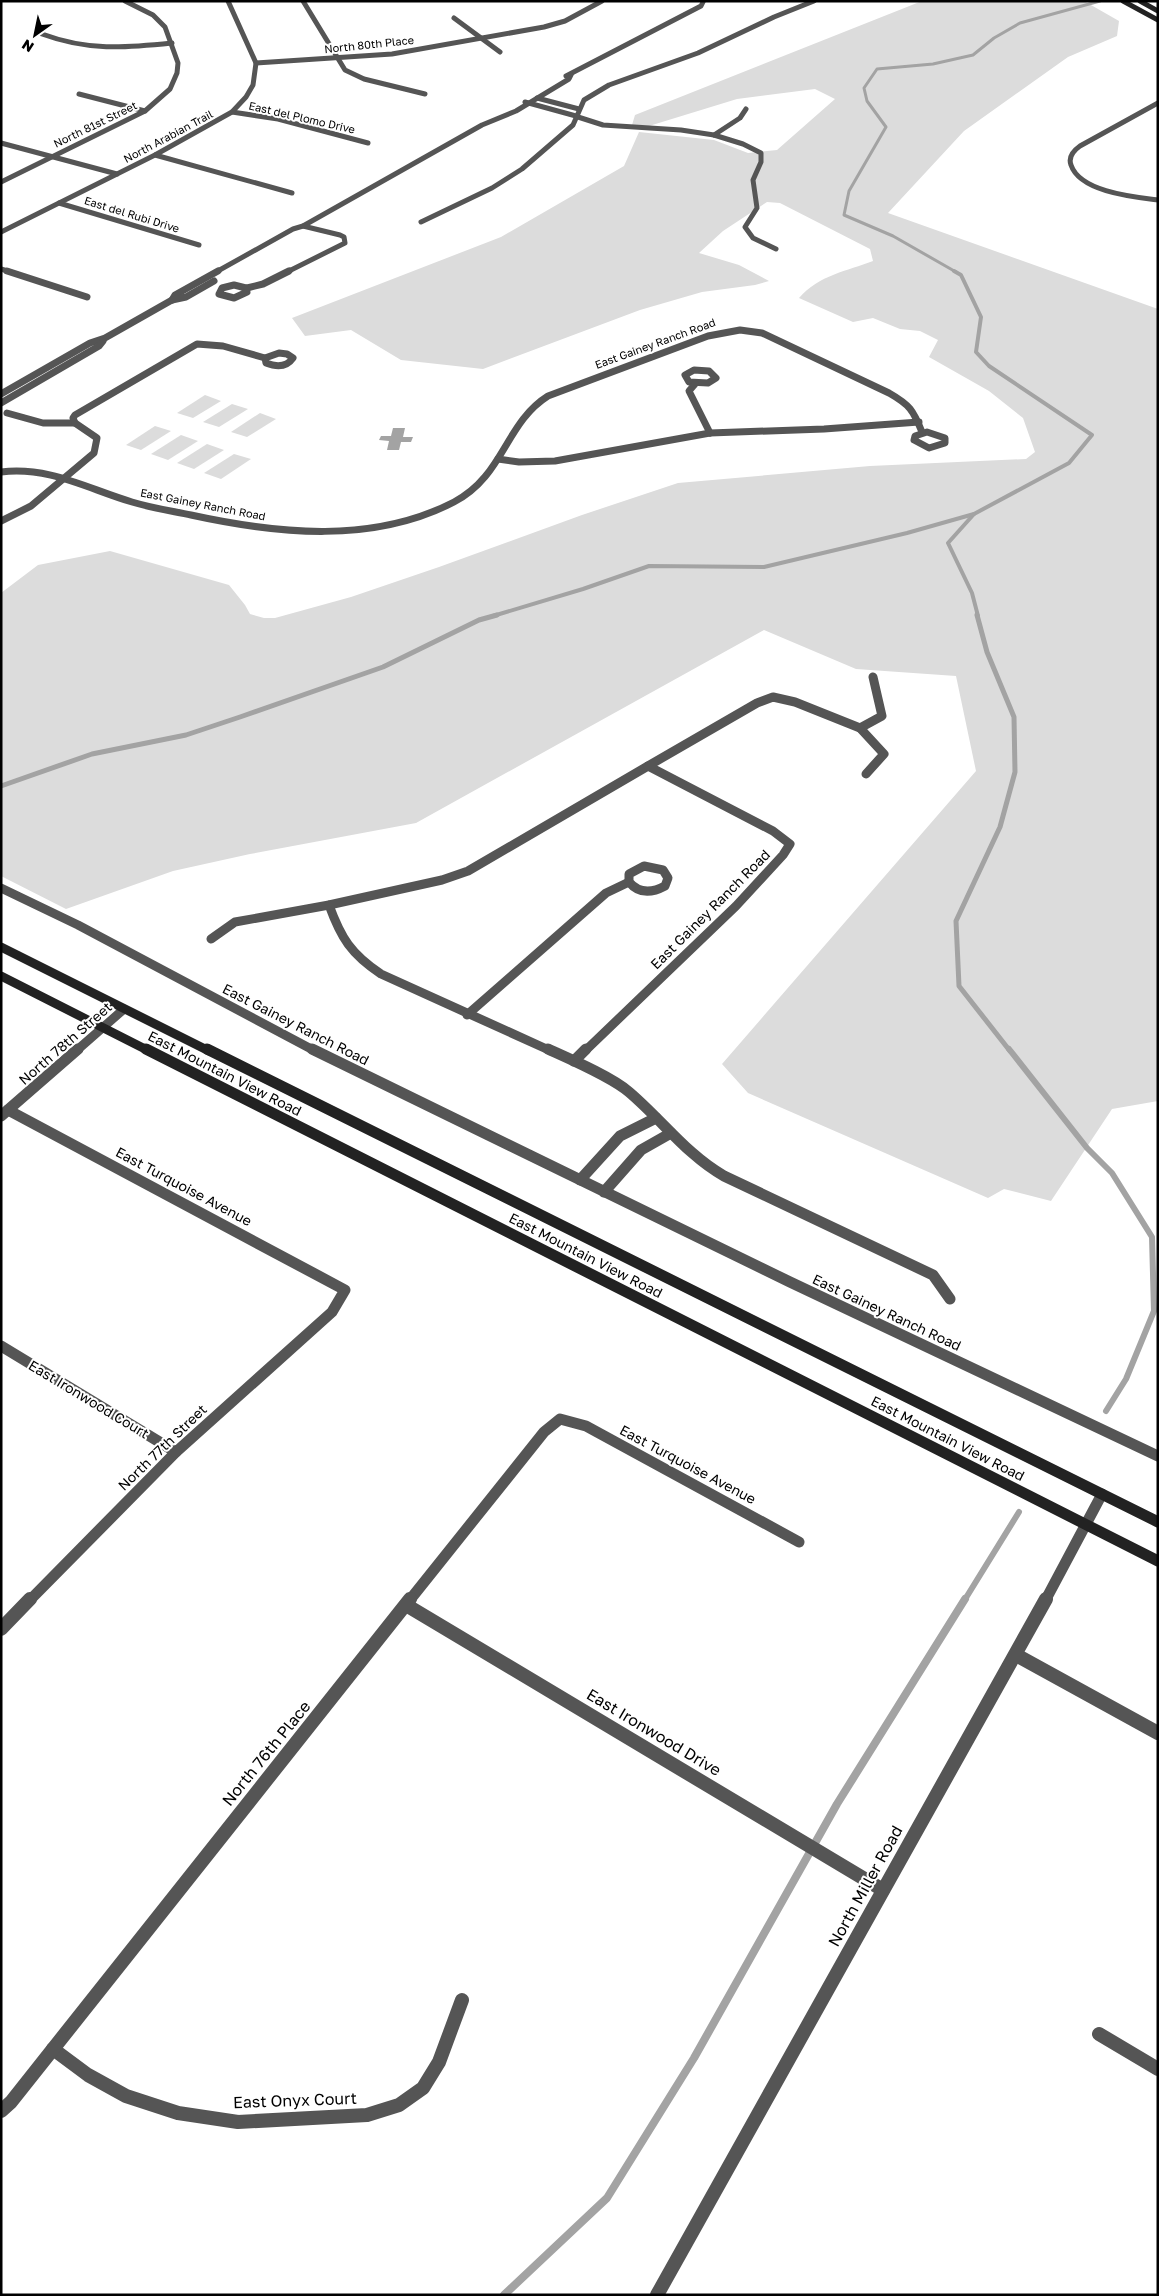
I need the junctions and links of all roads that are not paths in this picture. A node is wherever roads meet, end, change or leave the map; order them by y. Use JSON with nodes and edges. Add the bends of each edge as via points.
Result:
{"nodes":[{"id":1,"x":125,"y":1,"type":"edge"},
{"id":2,"x":228,"y":1,"type":"edge"},
{"id":3,"x":303,"y":1,"type":"edge"},
{"id":4,"x":602,"y":1,"type":"edge"},
{"id":5,"x":703,"y":1,"type":"edge"},
{"id":6,"x":814,"y":1,"type":"edge"},
{"id":7,"x":1123,"y":1,"type":"edge"},
{"id":8,"x":1140,"y":1,"type":"edge"},
{"id":9,"x":1158,"y":11,"type":"edge"},
{"id":10,"x":454,"y":18,"type":"dead end"},
{"id":11,"x":1158,"y":20,"type":"edge"},
{"id":12,"x":42,"y":34,"type":"dead end"},
{"id":13,"x":482,"y":38,"type":"junction"},
{"id":14,"x":172,"y":43,"type":"junction"},
{"id":15,"x":500,"y":52,"type":"dead end"},
{"id":16,"x":336,"y":58,"type":"junction"},
{"id":17,"x":256,"y":63,"type":"junction"},
{"id":18,"x":571,"y":74,"type":"junction"},
{"id":19,"x":79,"y":94,"type":"dead end"},
{"id":20,"x":425,"y":94,"type":"dead end"},
{"id":21,"x":527,"y":96,"type":"junction"},
{"id":22,"x":536,"y":98,"type":"junction"},
{"id":23,"x":527,"y":103,"type":"junction"},
{"id":24,"x":1158,"y":103,"type":"edge"},
{"id":25,"x":512,"y":105,"type":"dead end"},
{"id":26,"x":579,"y":109,"type":"junction"},
{"id":27,"x":746,"y":109,"type":"dead end"},
{"id":28,"x":145,"y":111,"type":"junction"},
{"id":29,"x":232,"y":112,"type":"junction"},
{"id":30,"x":577,"y":116,"type":"junction"},
{"id":31,"x":482,"y":125,"type":"junction"},
{"id":32,"x":714,"y":135,"type":"junction"},
{"id":33,"x":1,"y":143,"type":"edge"},
{"id":34,"x":368,"y":143,"type":"dead end"},
{"id":35,"x":155,"y":155,"type":"junction"},
{"id":36,"x":54,"y":156,"type":"junction"},
{"id":37,"x":117,"y":174,"type":"junction"},
{"id":38,"x":1,"y":182,"type":"edge"},
{"id":39,"x":292,"y":193,"type":"dead end"},
{"id":40,"x":1158,"y":200,"type":"edge"},
{"id":41,"x":59,"y":202,"type":"junction"},
{"id":42,"x":422,"y":222,"type":"dead end"},
{"id":43,"x":303,"y":226,"type":"junction"},
{"id":44,"x":1,"y":232,"type":"edge"},
{"id":45,"x":199,"y":245,"type":"dead end"},
{"id":46,"x":776,"y":248,"type":"dead end"},
{"id":47,"x":244,"y":256,"type":"junction"},
{"id":48,"x":252,"y":259,"type":"junction"},
{"id":49,"x":1,"y":269,"type":"edge"},
{"id":50,"x":247,"y":288,"type":"dead end"},
{"id":51,"x":87,"y":296,"type":"dead end"},
{"id":52,"x":172,"y":300,"type":"junction"},
{"id":53,"x":105,"y":338,"type":"junction"},
{"id":54,"x":265,"y":358,"type":"dead end"},
{"id":55,"x":695,"y":384,"type":"dead end"},
{"id":56,"x":1,"y":394,"type":"edge"},
{"id":57,"x":1,"y":403,"type":"edge"},
{"id":58,"x":7,"y":413,"type":"dead end"},
{"id":59,"x":919,"y":422,"type":"junction"},
{"id":60,"x":74,"y":423,"type":"junction"},
{"id":61,"x":922,"y":432,"type":"dead end"},
{"id":62,"x":710,"y":433,"type":"junction"},
{"id":63,"x":498,"y":459,"type":"junction"},
{"id":64,"x":1,"y":466,"type":"edge"},
{"id":65,"x":9,"y":470,"type":"junction"},
{"id":66,"x":1,"y":472,"type":"edge"},
{"id":67,"x":65,"y":478,"type":"junction"},
{"id":68,"x":1,"y":521,"type":"edge"},
{"id":69,"x":873,"y":677,"type":"dead end"},
{"id":70,"x":860,"y":728,"type":"junction"},
{"id":71,"x":648,"y":766,"type":"junction"},
{"id":72,"x":866,"y":774,"type":"dead end"},
{"id":73,"x":629,"y":882,"type":"dead end"},
{"id":74,"x":1,"y":888,"type":"edge"},
{"id":75,"x":329,"y":905,"type":"junction"},
{"id":76,"x":211,"y":940,"type":"dead end"},
{"id":77,"x":1,"y":947,"type":"edge"},
{"id":78,"x":1,"y":976,"type":"edge"},
{"id":79,"x":124,"y":1009,"type":"junction"},
{"id":80,"x":467,"y":1015,"type":"junction"},
{"id":81,"x":103,"y":1028,"type":"junction"},
{"id":82,"x":574,"y":1062,"type":"junction"},
{"id":83,"x":5,"y":1113,"type":"edge"},
{"id":84,"x":656,"y":1118,"type":"junction"},
{"id":85,"x":672,"y":1133,"type":"junction"},
{"id":86,"x":580,"y":1180,"type":"junction"},
{"id":87,"x":604,"y":1192,"type":"junction"},
{"id":88,"x":346,"y":1290,"type":"joint"},
{"id":89,"x":950,"y":1299,"type":"dead end"},
{"id":90,"x":1,"y":1346,"type":"edge"},
{"id":91,"x":560,"y":1419,"type":"joint"},
{"id":92,"x":176,"y":1452,"type":"junction"},
{"id":93,"x":1158,"y":1456,"type":"edge"},
{"id":94,"x":1102,"y":1494,"type":"junction"},
{"id":95,"x":1158,"y":1522,"type":"edge"},
{"id":96,"x":1086,"y":1525,"type":"junction"},
{"id":97,"x":799,"y":1542,"type":"dead end"},
{"id":98,"x":1158,"y":1561,"type":"edge"},
{"id":99,"x":406,"y":1605,"type":"junction"},
{"id":100,"x":1,"y":1629,"type":"edge"},
{"id":101,"x":1016,"y":1655,"type":"junction"},
{"id":102,"x":1158,"y":1733,"type":"edge"},
{"id":103,"x":883,"y":1890,"type":"junction"},
{"id":104,"x":462,"y":2000,"type":"dead end"},
{"id":105,"x":1099,"y":2034,"type":"dead end"},
{"id":106,"x":53,"y":2049,"type":"junction"},
{"id":107,"x":1158,"y":2069,"type":"edge"},
{"id":108,"x":1,"y":2111,"type":"edge"},
{"id":109,"x":657,"y":2295,"type":"edge"}],
"edges":[{"from":1,"to":14,"type":"street","name":"North 81st Street","via":[[163,22]]},
{"from":2,"to":17,"type":"street"},
{"from":3,"to":16,"type":"street"},
{"from":4,"to":13,"type":"street","name":"North 80th Place","via":[[554,24]]},
{"from":5,"to":18,"type":"street","via":[[701,6]]},
{"from":6,"to":26,"type":"street","via":[[774,16],[698,53],[609,85],[584,100]]},
{"from":7,"to":11,"type":"main road"},
{"from":8,"to":9,"type":"main road"},
{"from":10,"to":13,"type":"street"},
{"from":12,"to":14,"type":"street","via":[[74,46],[97,48]]},
{"from":13,"to":15,"type":"street"},
{"from":13,"to":16,"type":"street","name":"North 80th Place","via":[[392,54]]},
{"from":14,"to":28,"type":"street","name":"North 81st Street","via":[[179,74],[162,98]]},
{"from":16,"to":17,"type":"street","name":"North 80th Place"},
{"from":16,"to":20,"type":"street","via":[[345,70],[364,79]]},
{"from":17,"to":29,"type":"street","name":"North Arabian Trail","via":[[253,85]]},
{"from":18,"to":21,"type":"street"},
{"from":18,"to":22,"type":"street","via":[[569,79]]},
{"from":19,"to":28,"type":"street"},
{"from":21,"to":22,"type":"street"},
{"from":21,"to":23,"type":"street","via":[[519,101]]},
{"from":22,"to":23,"type":"street"},
{"from":22,"to":26,"type":"street"},
{"from":23,"to":30,"type":"street"},
{"from":23,"to":31,"type":"street"},
{"from":24,"to":40,"type":"street","via":[[1074,151],[1070,158],[1070,165],[1086,182],[1108,192]]},
{"from":25,"to":31,"type":"street","via":[[484,120]]},
{"from":26,"to":30,"type":"street"},
{"from":27,"to":32,"type":"street","via":[[740,118]]},
{"from":28,"to":36,"type":"street","name":"North 81st Street"},
{"from":29,"to":34,"type":"street","name":"East del Plomo Drive","via":[[278,119]]},
{"from":29,"to":35,"type":"street","name":"North Arabian Trail"},
{"from":30,"to":32,"type":"street","via":[[603,125]]},
{"from":30,"to":42,"type":"street","via":[[573,125],[560,137],[508,179]]},
{"from":31,"to":43,"type":"street"},
{"from":32,"to":46,"type":"street","via":[[761,153],[761,162],[753,180],[757,208],[745,228],[753,238]]},
{"from":33,"to":36,"type":"street"},
{"from":35,"to":37,"type":"street","name":"North Arabian Trail"},
{"from":35,"to":39,"type":"street"},
{"from":36,"to":37,"type":"street"},
{"from":36,"to":38,"type":"street","name":"North 81st Street"},
{"from":37,"to":41,"type":"street","name":"North Arabian Trail"},
{"from":41,"to":44,"type":"street","name":"North Arabian Trail"},
{"from":41,"to":45,"type":"street","name":"East del Rubi Drive"},
{"from":43,"to":47,"type":"street"},
{"from":43,"to":48,"type":"street","via":[[300,232]]},
{"from":43,"to":50,"type":"street","via":[[340,235],[344,243],[263,284]]},
{"from":47,"to":48,"type":"street"},
{"from":47,"to":52,"type":"street","via":[[175,295]]},
{"from":48,"to":52,"type":"street","via":[[186,297]]},
{"from":49,"to":51,"type":"street"},
{"from":52,"to":53,"type":"street"},
{"from":53,"to":56,"type":"street","via":[[90,343]]},
{"from":53,"to":57,"type":"street","via":[[99,346]]},
{"from":54,"to":60,"type":"street","via":[[250,356],[218,343],[197,344],[75,415]]},
{"from":55,"to":62,"type":"street","via":[[689,391]]},
{"from":58,"to":60,"type":"street","via":[[43,423]]},
{"from":59,"to":61,"type":"street","name":"East Gainey Ranch Road"},
{"from":59,"to":62,"type":"street"},
{"from":59,"to":63,"type":"street","name":"East Gainey Ranch Road","via":[[906,403],[889,393],[762,333],[740,330],[708,336],[548,396],[526,413]]},
{"from":60,"to":67,"type":"street","via":[[97,438],[94,453]]},
{"from":62,"to":63,"type":"street","via":[[555,461]]},
{"from":63,"to":67,"type":"street","name":"East Gainey Ranch Road","via":[[483,481],[466,495],[431,512],[370,528],[316,531],[233,525],[126,501]]},
{"from":64,"to":65,"type":"street","name":"East Gainey Ranch Road"},
{"from":65,"to":66,"type":"street","name":"East Gainey Ranch Road"},
{"from":65,"to":67,"type":"street","name":"East Gainey Ranch Road"},
{"from":67,"to":68,"type":"street","via":[[31,506]]},
{"from":69,"to":70,"type":"street","via":[[882,716]]},
{"from":70,"to":71,"type":"street","via":[[795,702],[773,697]]},
{"from":70,"to":72,"type":"street","via":[[884,754]]},
{"from":71,"to":75,"type":"street","via":[[468,871],[442,880]]},
{"from":71,"to":82,"type":"street","name":"East Gainey Ranch Road","via":[[790,844],[736,906]]},
{"from":73,"to":80,"type":"street","via":[[606,893]]},
{"from":74,"to":86,"type":"street","name":"East Gainey Ranch Road","via":[[78,925],[285,1036]]},
{"from":75,"to":76,"type":"street","via":[[235,922]]},
{"from":75,"to":80,"type":"street","via":[[338,930],[359,961]]},
{"from":77,"to":79,"type":"main road","name":"East Mountain View Road"},
{"from":78,"to":81,"type":"main road","name":"East Mountain View Road"},
{"from":79,"to":81,"type":"street","name":"North 78th Street"},
{"from":79,"to":94,"type":"main road","name":"East Mountain View Road"},
{"from":80,"to":82,"type":"street"},
{"from":81,"to":83,"type":"street","name":"North 78th Street"},
{"from":81,"to":96,"type":"main road","name":"East Mountain View Road"},
{"from":82,"to":84,"type":"street","via":[[622,1086]]},
{"from":83,"to":88,"type":"street","name":"East Turquoise Avenue"},
{"from":84,"to":85,"type":"street"},
{"from":84,"to":86,"type":"street","via":[[620,1136]]},
{"from":85,"to":87,"type":"street","via":[[641,1150]]},
{"from":85,"to":89,"type":"street","via":[[703,1164],[724,1176],[933,1275]]},
{"from":86,"to":87,"type":"street","name":"East Gainey Ranch Road"},
{"from":87,"to":93,"type":"street","name":"East Gainey Ranch Road"},
{"from":88,"to":92,"type":"street","name":"North 77th Street","via":[[332,1312]]},
{"from":90,"to":92,"type":"street","name":"East Ironwood Court"},
{"from":91,"to":97,"type":"street","name":"East Turquoise Avenue","via":[[586,1426]]},
{"from":91,"to":99,"type":"street","name":"North 76th Place","via":[[544,1432]]},
{"from":92,"to":100,"type":"street","name":"North 77th Street"},
{"from":94,"to":95,"type":"main road","name":"East Mountain View Road"},
{"from":94,"to":96,"type":"street","name":"North Miller Road"},
{"from":96,"to":98,"type":"main road","name":"East Mountain View Road"},
{"from":96,"to":101,"type":"street","name":"North Miller Road"},
{"from":99,"to":103,"type":"street","name":"East Ironwood Drive"},
{"from":99,"to":106,"type":"street","name":"North 76th Place"},
{"from":101,"to":102,"type":"street"},
{"from":101,"to":103,"type":"street","name":"North Miller Road"},
{"from":103,"to":109,"type":"street","name":"North Miller Road"},
{"from":104,"to":106,"type":"street","name":"East Onyx Court","via":[[439,2062],[423,2088],[399,2105],[367,2114],[238,2122],[178,2112],[126,2096]]},
{"from":105,"to":107,"type":"street"},
{"from":106,"to":108,"type":"street","name":"North 76th Place"}]}
